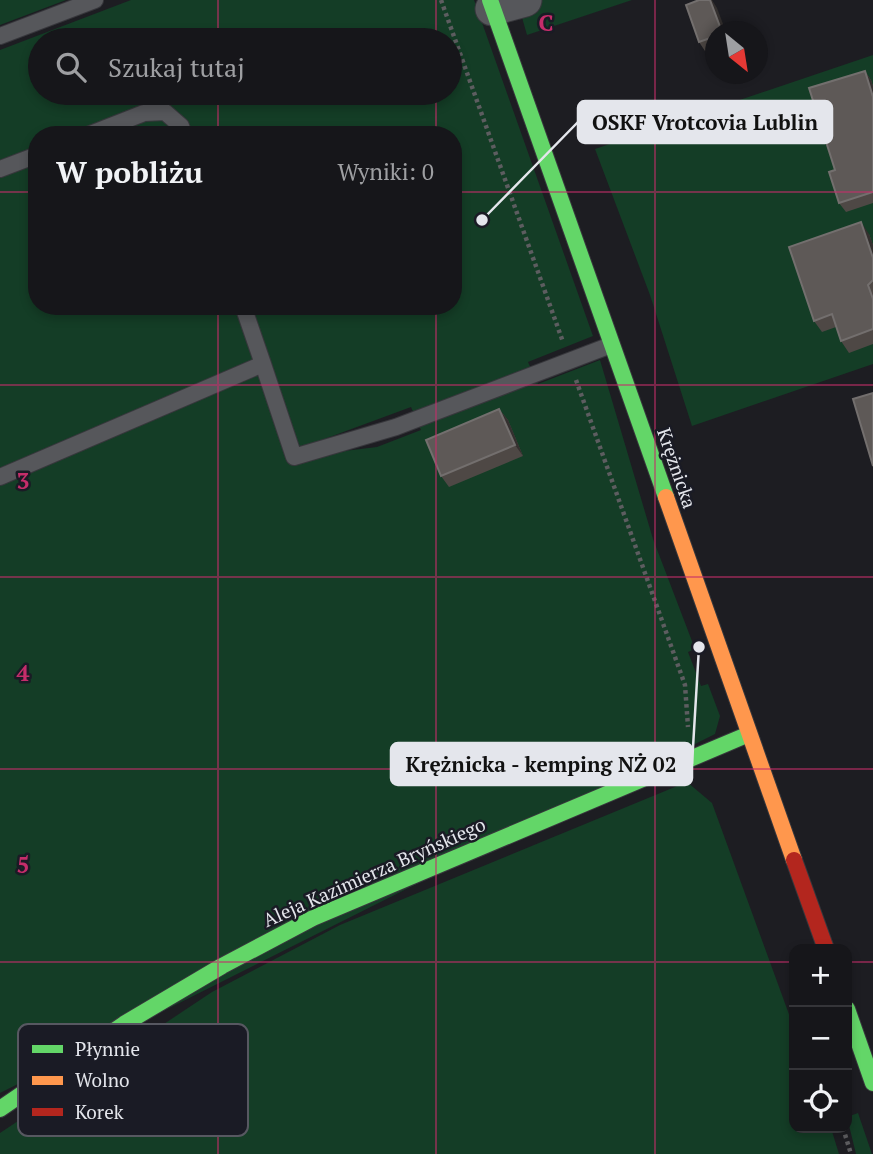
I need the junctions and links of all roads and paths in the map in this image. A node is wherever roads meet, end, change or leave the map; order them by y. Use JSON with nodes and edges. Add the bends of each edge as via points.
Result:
{"nodes":[{"id":1,"x":95,"y":0,"type":"edge"},
{"id":2,"x":526,"y":0,"type":"edge"},
{"id":3,"x":491,"y":5,"type":"edge"},
{"id":4,"x":0,"y":36,"type":"edge"},
{"id":5,"x":111,"y":126,"type":"edge"},
{"id":6,"x":181,"y":126,"type":"edge"},
{"id":7,"x":28,"y":158,"type":"edge"},
{"id":8,"x":0,"y":169,"type":"edge"},
{"id":9,"x":246,"y":315,"type":"edge"},
{"id":10,"x":611,"y":345,"type":"junction"},
{"id":11,"x":263,"y":364,"type":"junction"},
{"id":12,"x":0,"y":477,"type":"edge"},
{"id":13,"x":749,"y":734,"type":"junction"},
{"id":14,"x":824,"y":944,"type":"edge"},
{"id":15,"x":124,"y":1024,"type":"edge"},
{"id":16,"x":852,"y":1024,"type":"edge"},
{"id":17,"x":873,"y":1031,"type":"edge"},
{"id":18,"x":856,"y":1036,"type":"junction"},
{"id":19,"x":873,"y":1083,"type":"edge"},
{"id":20,"x":18,"y":1097,"type":"edge"},
{"id":21,"x":0,"y":1109,"type":"edge"},
{"id":22,"x":845,"y":1133,"type":"edge"},
{"id":23,"x":851,"y":1154,"type":"edge"}],
"edges":[{"from":1,"to":4,"type":"lane"},
{"from":2,"to":3,"type":"street"},
{"from":3,"to":10,"type":"street","name":"Krężnicka"},
{"from":5,"to":6,"type":"lane","via":[[145,113],[165,112]]},
{"from":7,"to":8,"type":"lane"},
{"from":9,"to":11,"type":"lane"},
{"from":10,"to":11,"type":"lane","via":[[396,427],[294,457]]},
{"from":10,"to":13,"type":"street","name":"Krężnicka"},
{"from":11,"to":12,"type":"lane"},
{"from":13,"to":14,"type":"street","name":"Krężnicka"},
{"from":13,"to":15,"type":"street","name":"Aleja Kazimierza Bryńskiego","via":[[313,918]]},
{"from":16,"to":18,"type":"street"},
{"from":17,"to":18,"type":"lane"},
{"from":18,"to":19,"type":"street"},
{"from":20,"to":21,"type":"street","name":"Aleja Kazimierza Bryńskiego"},
{"from":22,"to":23,"type":"path"}]}
